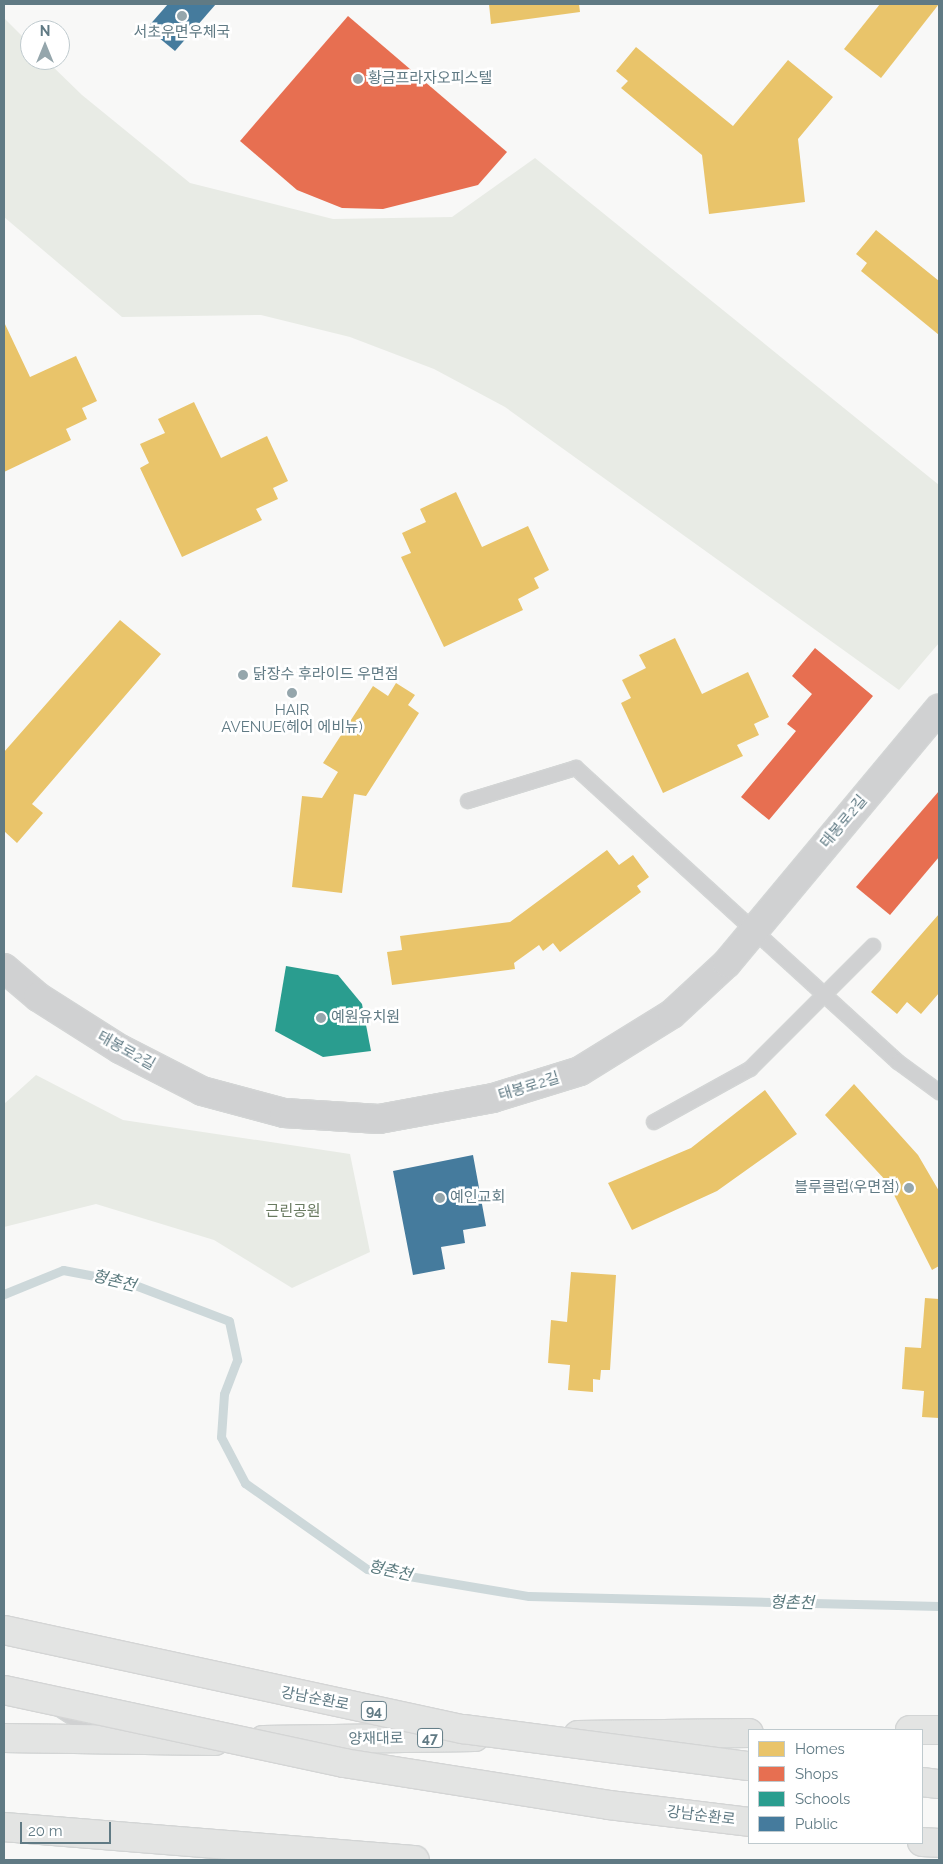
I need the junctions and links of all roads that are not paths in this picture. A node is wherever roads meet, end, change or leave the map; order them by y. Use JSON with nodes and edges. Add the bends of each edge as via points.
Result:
{"nodes":[{"id":1,"x":939,"y":709,"type":"edge"},
{"id":2,"x":468,"y":801,"type":"dead end"},
{"id":3,"x":754,"y":929,"type":"junction"},
{"id":4,"x":873,"y":946,"type":"dead end"},
{"id":5,"x":4,"y":968,"type":"edge"},
{"id":6,"x":827,"y":996,"type":"junction"},
{"id":7,"x":939,"y":1092,"type":"edge"},
{"id":8,"x":654,"y":1122,"type":"dead end"},
{"id":9,"x":4,"y":1630,"type":"edge"},
{"id":10,"x":4,"y":1683,"type":"edge"},
{"id":11,"x":4,"y":1690,"type":"edge"},
{"id":12,"x":923,"y":1730,"type":"edge"},
{"id":13,"x":939,"y":1730,"type":"edge"},
{"id":14,"x":748,"y":1733,"type":"edge"},
{"id":15,"x":4,"y":1738,"type":"edge"},
{"id":16,"x":110,"y":1743,"type":"junction"},
{"id":17,"x":748,"y":1766,"type":"edge"},
{"id":18,"x":748,"y":1822,"type":"edge"},
{"id":19,"x":4,"y":1827,"type":"edge"},
{"id":20,"x":415,"y":1860,"type":"edge"}],
"edges":[{"from":1,"to":3,"type":"street","name":"태봉로2길"},
{"from":2,"to":3,"type":"lane","via":[[576,768]]},
{"from":3,"to":5,"type":"street","name":"태봉로2길","via":[[727,963],[672,1014],[580,1071],[493,1098],[379,1118],[284,1114],[202,1091],[120,1049],[38,997]]},
{"from":3,"to":6,"type":"lane"},
{"from":4,"to":6,"type":"lane"},
{"from":6,"to":7,"type":"lane","via":[[898,1062]]},
{"from":6,"to":8,"type":"lane","via":[[750,1069]]},
{"from":9,"to":17,"type":"main road","name":"강남순환로","number":"94","bridge":true,"via":[[463,1728]]},
{"from":10,"to":16,"type":"lane","via":[[21,1684]]},
{"from":11,"to":18,"type":"main road","name":"강남순환로","bridge":true,"via":[[344,1763],[609,1806]]},
{"from":12,"to":13,"type":"main road"},
{"from":14,"to":16,"type":"main road","name":"양재대로","number":"47"},
{"from":15,"to":16,"type":"main road","name":"양재대로","number":"47"},
{"from":19,"to":20,"type":"main road"}]}
